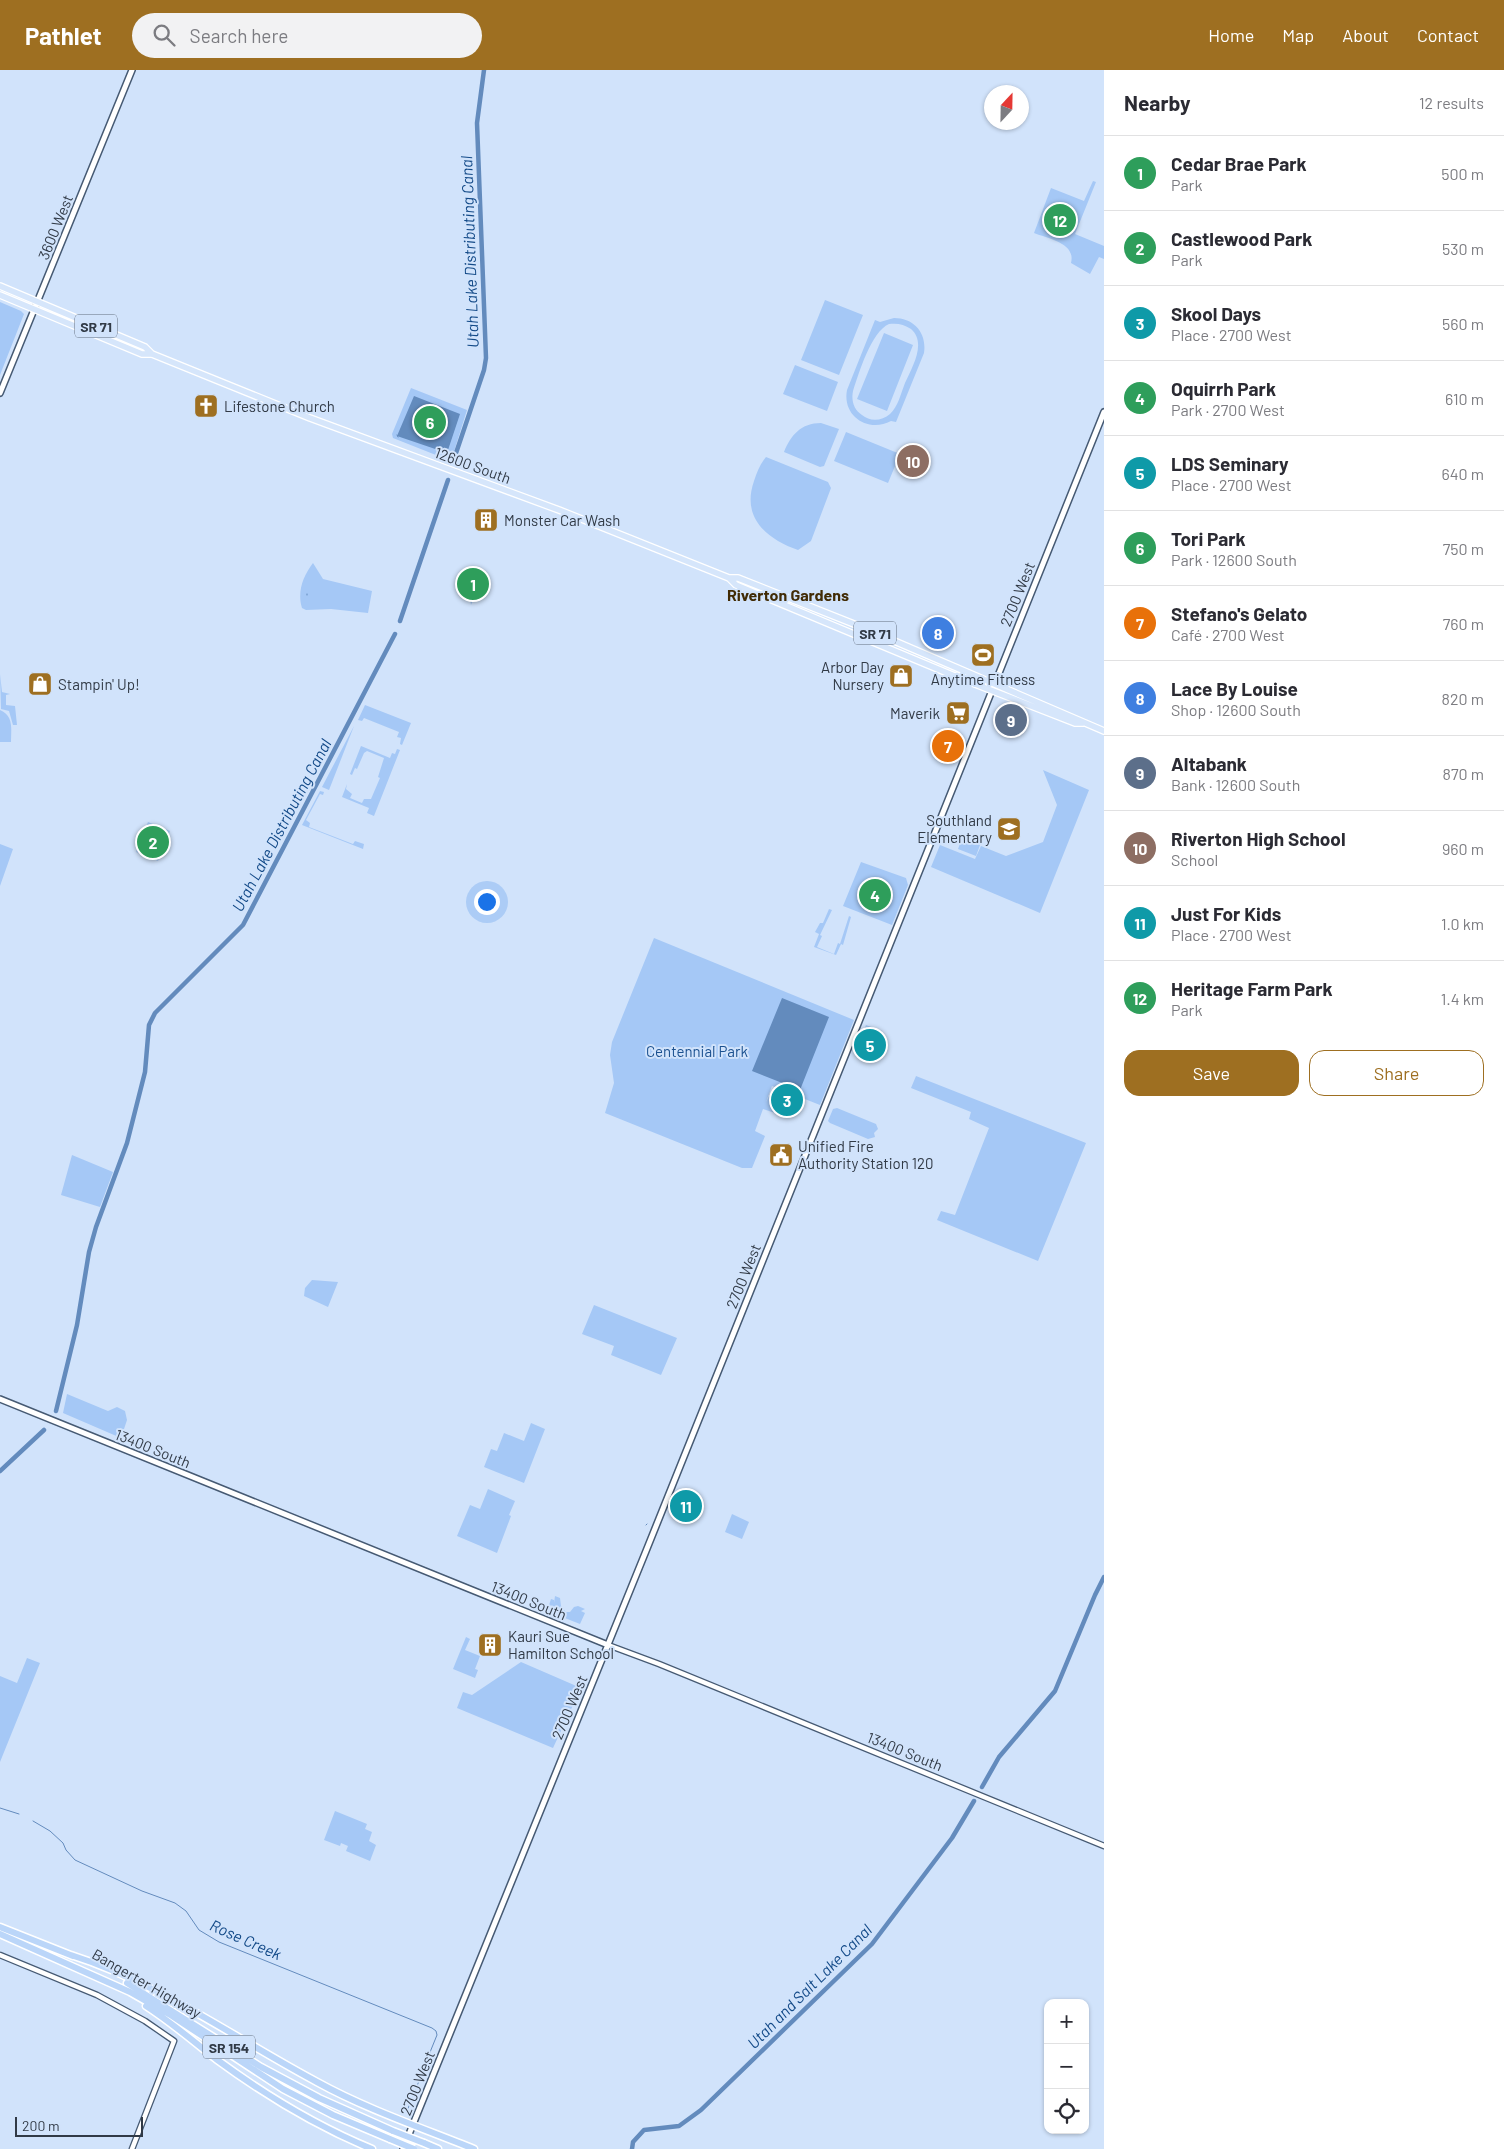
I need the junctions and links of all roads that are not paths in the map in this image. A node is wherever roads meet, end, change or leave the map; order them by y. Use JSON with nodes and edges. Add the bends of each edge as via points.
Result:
{"nodes":[{"id":1,"x":132,"y":70,"type":"edge"},
{"id":2,"x":0,"y":286,"type":"edge"},
{"id":3,"x":0,"y":294,"type":"edge"},
{"id":4,"x":38,"y":302,"type":"junction"},
{"id":5,"x":35,"y":309,"type":"junction"},
{"id":6,"x":152,"y":354,"type":"junction"},
{"id":7,"x":0,"y":393,"type":"edge"},
{"id":8,"x":1104,"y":412,"type":"edge"},
{"id":9,"x":729,"y":578,"type":"junction"},
{"id":10,"x":838,"y":626,"type":"junction"},
{"id":11,"x":882,"y":636,"type":"junction"},
{"id":12,"x":995,"y":684,"type":"junction"},
{"id":13,"x":992,"y":691,"type":"junction"},
{"id":14,"x":1083,"y":723,"type":"junction"},
{"id":15,"x":1104,"y":731,"type":"edge"},
{"id":16,"x":0,"y":1399,"type":"edge"},
{"id":17,"x":608,"y":1646,"type":"junction"},
{"id":18,"x":1104,"y":1846,"type":"edge"},
{"id":19,"x":0,"y":1927,"type":"edge"},
{"id":20,"x":0,"y":1934,"type":"edge"},
{"id":21,"x":0,"y":1955,"type":"edge"},
{"id":22,"x":71,"y":1956,"type":"junction"},
{"id":23,"x":89,"y":1972,"type":"junction"},
{"id":24,"x":413,"y":2124,"type":"junction"},
{"id":25,"x":132,"y":2149,"type":"edge"},
{"id":26,"x":372,"y":2149,"type":"edge"},
{"id":27,"x":403,"y":2149,"type":"edge"},
{"id":28,"x":414,"y":2149,"type":"edge"},
{"id":29,"x":438,"y":2149,"type":"edge"},
{"id":30,"x":474,"y":2149,"type":"edge"}],
"edges":[{"from":1,"to":4,"type":"main road","name":"3600 West"},
{"from":2,"to":4,"type":"main road","name":"12600 South","number":"SR 71"},
{"from":3,"to":5,"type":"main road","name":"12600 South","number":"SR 71"},
{"from":4,"to":5,"type":"main road","name":"3600 West"},
{"from":4,"to":6,"type":"main road","name":"12600 South","number":"SR 71","via":[[145,347]]},
{"from":5,"to":6,"type":"main road","name":"12600 South","number":"SR 71","via":[[142,354]]},
{"from":5,"to":7,"type":"main road","name":"3600 West"},
{"from":6,"to":9,"type":"main road","name":"12600 South","number":"SR 71"},
{"from":8,"to":12,"type":"main road","name":"2700 West"},
{"from":9,"to":10,"type":"main road","name":"12600 South","number":"SR 71","via":[[736,585]]},
{"from":9,"to":11,"type":"main road","name":"12600 South","number":"SR 71","via":[[738,578]]},
{"from":10,"to":11,"type":"main road","via":[[843,624],[876,638]]},
{"from":10,"to":13,"type":"main road","name":"12600 South","number":"SR 71"},
{"from":11,"to":12,"type":"main road","name":"12600 South","number":"SR 71"},
{"from":12,"to":13,"type":"main road","name":"2700 West"},
{"from":12,"to":14,"type":"main road","name":"12600 South","number":"SR 71"},
{"from":13,"to":14,"type":"main road","name":"12600 South","number":"SR 71","via":[[1075,723]]},
{"from":13,"to":17,"type":"main road","name":"2700 West"},
{"from":14,"to":15,"type":"main road","name":"12600 South","number":"SR 71"},
{"from":16,"to":17,"type":"main road","name":"13400 South"},
{"from":17,"to":18,"type":"street","name":"13400 South"},
{"from":17,"to":24,"type":"main road","name":"2700 West"},
{"from":19,"to":22,"type":"highway","name":"Bangerter Highway","number":"SR 154"},
{"from":20,"to":23,"type":"highway","name":"Bangerter Highway","number":"SR 154"},
{"from":21,"to":25,"type":"street","via":[[97,1995],[174,2041]]},
{"from":22,"to":24,"type":"highway","via":[[110,1970],[178,2003],[330,2089]]},
{"from":22,"to":29,"type":"highway","name":"Bangerter Highway","number":"SR 154","bridge":true,"via":[[142,1991],[288,2082]]},
{"from":23,"to":26,"type":"highway","via":[[157,2013],[288,2108]]},
{"from":23,"to":28,"type":"highway","name":"Bangerter Highway","number":"SR 154","bridge":true,"via":[[158,2008],[283,2090]]},
{"from":24,"to":27,"type":"main road","name":"2700 West"},
{"from":24,"to":30,"type":"highway"}]}
